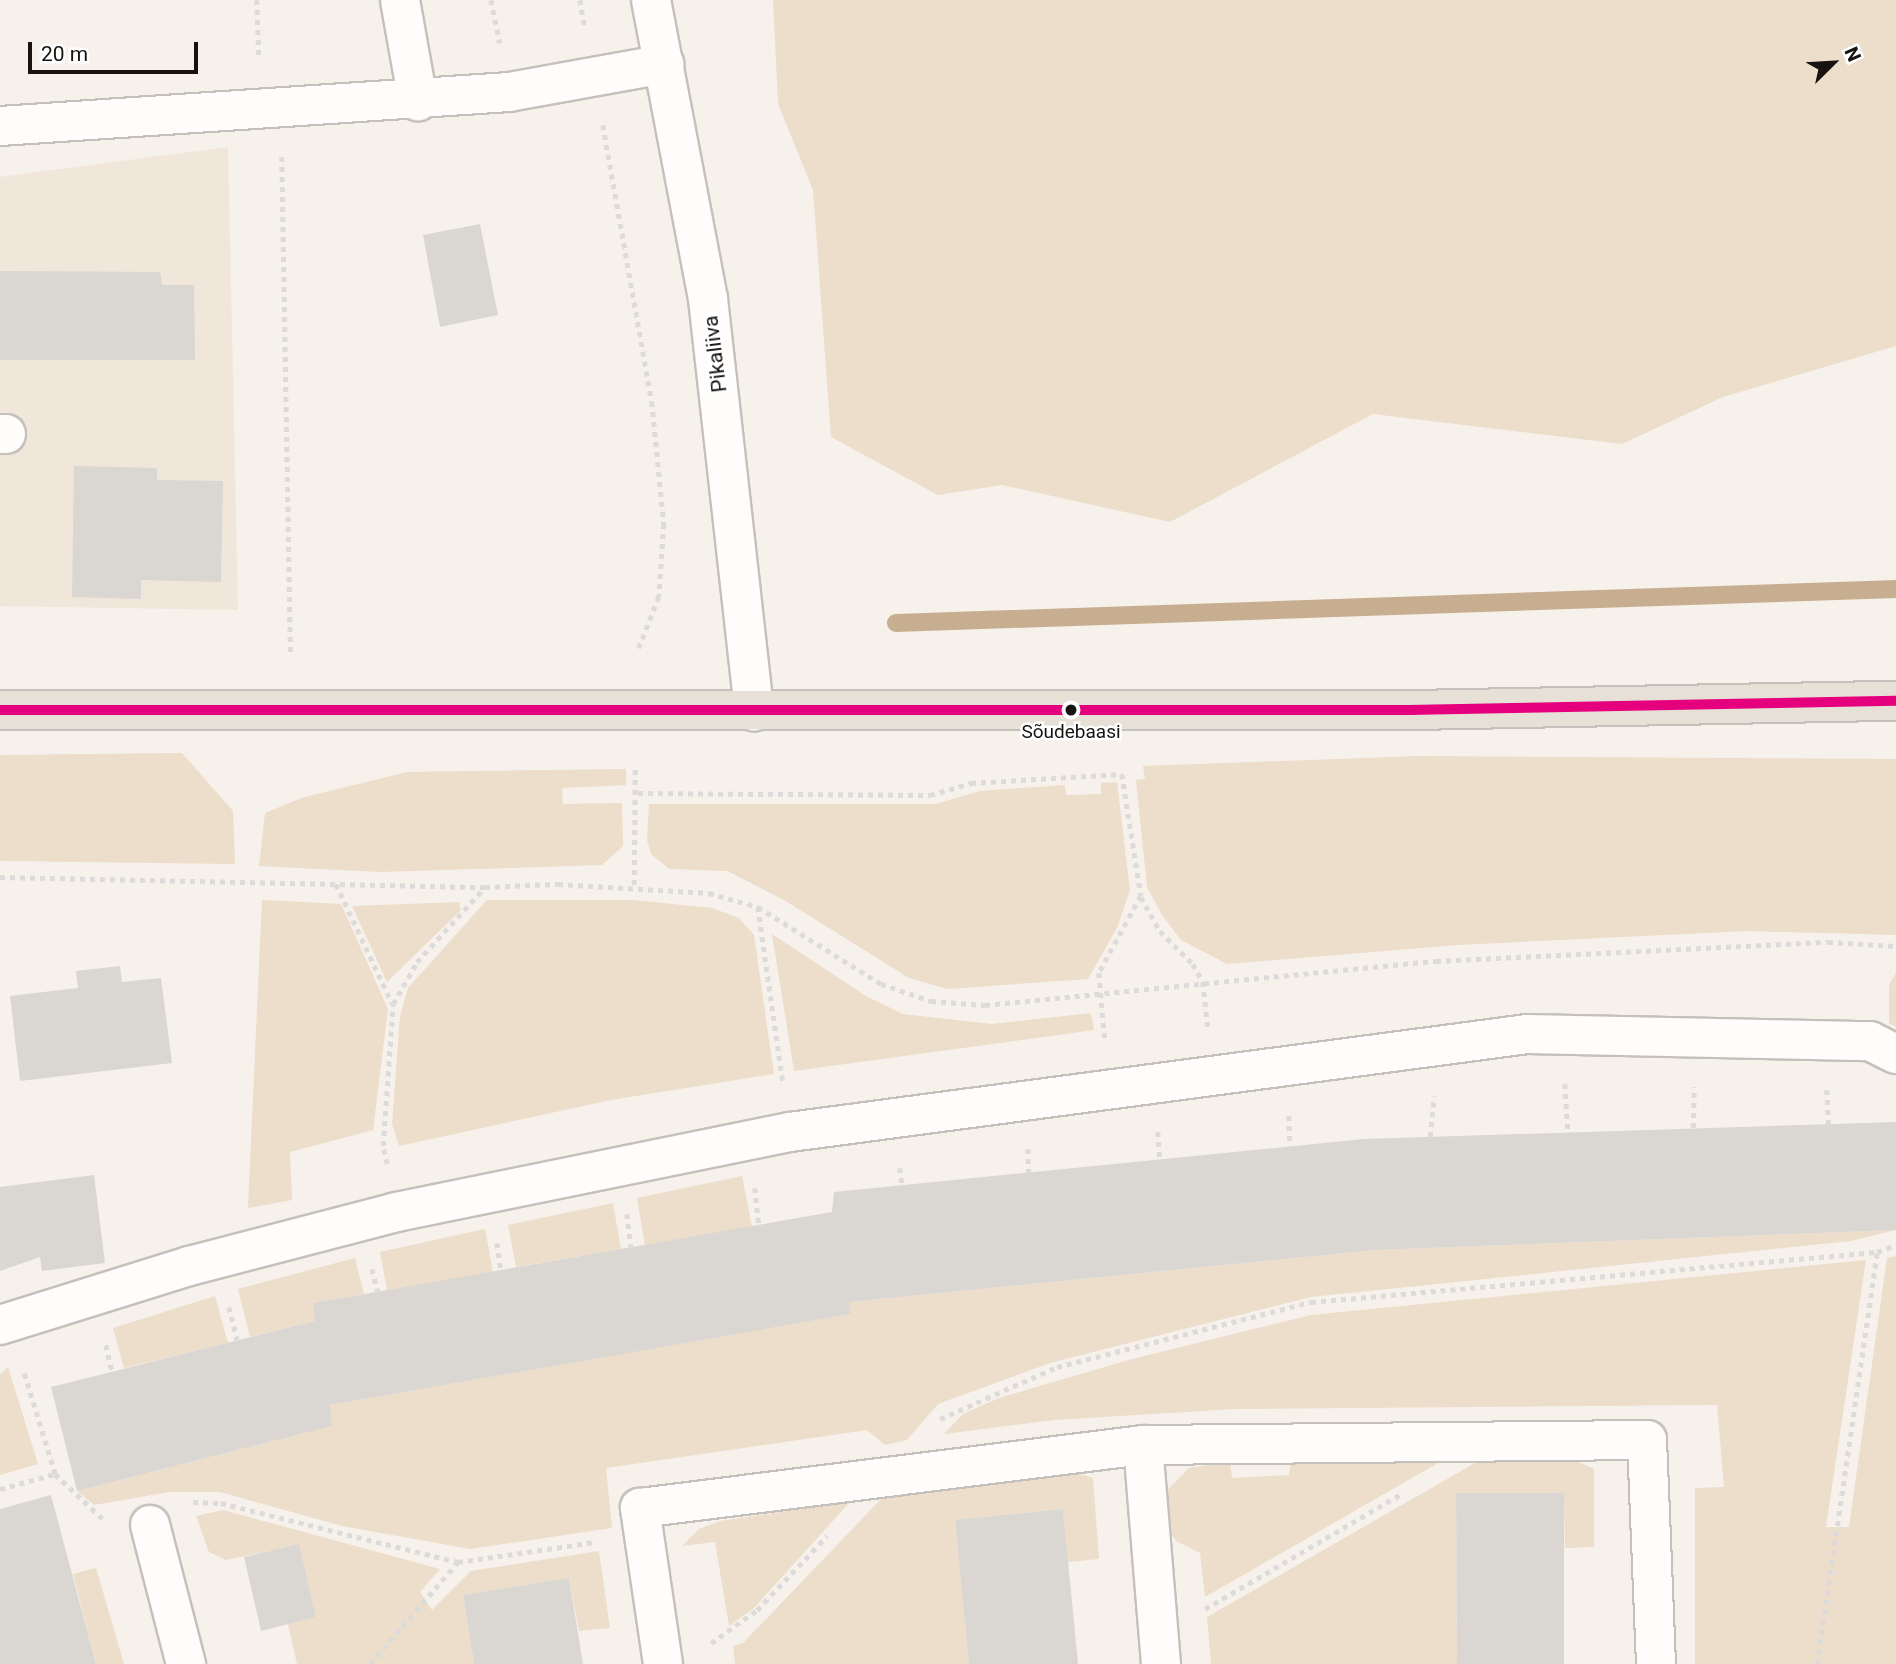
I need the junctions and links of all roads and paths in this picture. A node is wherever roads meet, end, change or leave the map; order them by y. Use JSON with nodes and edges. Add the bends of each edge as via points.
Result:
{"nodes":[{"id":1,"x":257,"y":0,"type":"edge"},
{"id":2,"x":400,"y":0,"type":"edge"},
{"id":3,"x":580,"y":0,"type":"edge"},
{"id":4,"x":652,"y":0,"type":"edge"},
{"id":5,"x":664,"y":64,"type":"junction"},
{"id":6,"x":595,"y":77,"type":"junction"},
{"id":7,"x":418,"y":101,"type":"junction"},
{"id":8,"x":261,"y":110,"type":"junction"},
{"id":9,"x":0,"y":126,"type":"edge"},
{"id":10,"x":638,"y":650,"type":"dead end"},
{"id":11,"x":291,"y":653,"type":"dead end"},
{"id":12,"x":1896,"y":701,"type":"edge"},
{"id":13,"x":0,"y":710,"type":"edge"},
{"id":14,"x":754,"y":711,"type":"junction"},
{"id":15,"x":635,"y":767,"type":"dead end"},
{"id":16,"x":638,"y":793,"type":"junction"},
{"id":17,"x":0,"y":877,"type":"edge"},
{"id":18,"x":336,"y":884,"type":"junction"},
{"id":19,"x":634,"y":886,"type":"junction"},
{"id":20,"x":485,"y":887,"type":"junction"},
{"id":21,"x":1141,"y":896,"type":"junction"},
{"id":22,"x":758,"y":907,"type":"junction"},
{"id":23,"x":1896,"y":946,"type":"edge"},
{"id":24,"x":1203,"y":982,"type":"junction"},
{"id":25,"x":1100,"y":994,"type":"junction"},
{"id":26,"x":393,"y":1004,"type":"junction"},
{"id":27,"x":1896,"y":1055,"type":"edge"},
{"id":28,"x":1214,"y":1074,"type":"junction"},
{"id":29,"x":1695,"y":1074,"type":"dead end"},
{"id":30,"x":1827,"y":1082,"type":"dead end"},
{"id":31,"x":1565,"y":1084,"type":"dead end"},
{"id":32,"x":1110,"y":1088,"type":"junction"},
{"id":33,"x":1434,"y":1094,"type":"dead end"},
{"id":34,"x":1288,"y":1106,"type":"dead end"},
{"id":35,"x":1829,"y":1124,"type":"dead end"},
{"id":36,"x":1158,"y":1127,"type":"dead end"},
{"id":37,"x":1693,"y":1128,"type":"dead end"},
{"id":38,"x":790,"y":1132,"type":"junction"},
{"id":39,"x":1568,"y":1132,"type":"dead end"},
{"id":40,"x":1430,"y":1137,"type":"dead end"},
{"id":41,"x":1290,"y":1146,"type":"dead end"},
{"id":42,"x":1160,"y":1159,"type":"dead end"},
{"id":43,"x":754,"y":1178,"type":"dead end"},
{"id":44,"x":625,"y":1203,"type":"dead end"},
{"id":45,"x":396,"y":1212,"type":"junction"},
{"id":46,"x":759,"y":1225,"type":"dead end"},
{"id":47,"x":1896,"y":1245,"type":"edge"},
{"id":48,"x":631,"y":1247,"type":"dead end"},
{"id":49,"x":1877,"y":1252,"type":"junction"},
{"id":50,"x":227,"y":1300,"type":"dead end"},
{"id":51,"x":0,"y":1325,"type":"edge"},
{"id":52,"x":237,"y":1340,"type":"dead end"},
{"id":53,"x":21,"y":1364,"type":"dead end"},
{"id":54,"x":1143,"y":1445,"type":"junction"},
{"id":55,"x":882,"y":1478,"type":"junction"},
{"id":56,"x":1415,"y":1487,"type":"dead end"},
{"id":57,"x":0,"y":1489,"type":"edge"},
{"id":58,"x":187,"y":1501,"type":"dead end"},
{"id":59,"x":104,"y":1520,"type":"dead end"},
{"id":60,"x":132,"y":1521,"type":"joint"},
{"id":61,"x":642,"y":1534,"type":"junction"},
{"id":62,"x":458,"y":1562,"type":"junction"},
{"id":63,"x":703,"y":1649,"type":"dead end"},
{"id":64,"x":1161,"y":1658,"type":"edge"},
{"id":65,"x":186,"y":1664,"type":"edge"},
{"id":66,"x":370,"y":1664,"type":"edge"},
{"id":67,"x":663,"y":1664,"type":"edge"},
{"id":68,"x":1656,"y":1664,"type":"edge"},
{"id":69,"x":1817,"y":1664,"type":"edge"}],
"edges":[{"from":1,"to":8,"type":"path"},
{"from":2,"to":7,"type":"street"},
{"from":3,"to":6,"type":"path"},
{"from":4,"to":5,"type":"street","name":"Pikaliiva"},
{"from":5,"to":6,"type":"street"},
{"from":5,"to":14,"type":"street","name":"Pikaliiva","via":[[708,299]]},
{"from":6,"to":7,"type":"street"},
{"from":6,"to":10,"type":"path","via":[[652,402],[664,524],[659,597]]},
{"from":7,"to":8,"type":"street"},
{"from":8,"to":9,"type":"street"},
{"from":8,"to":11,"type":"path","via":[[284,163]]},
{"from":12,"to":14,"type":"main road","via":[[1413,710]]},
{"from":13,"to":14,"type":"main road"},
{"from":15,"to":16,"type":"path"},
{"from":16,"to":19,"type":"path"},
{"from":16,"to":21,"type":"path","via":[[930,795],[971,783],[1122,774]]},
{"from":17,"to":18,"type":"path"},
{"from":18,"to":20,"type":"path"},
{"from":18,"to":26,"type":"path"},
{"from":19,"to":20,"type":"path"},
{"from":19,"to":22,"type":"path","via":[[709,893]]},
{"from":20,"to":26,"type":"path","via":[[418,962]]},
{"from":21,"to":24,"type":"path","via":[[1160,931],[1193,964]]},
{"from":21,"to":25,"type":"path","via":[[1099,973]]},
{"from":22,"to":25,"type":"path","via":[[881,984],[931,1001],[985,1005]]},
{"from":22,"to":38,"type":"path"},
{"from":23,"to":24,"type":"path","via":[[1828,942],[1463,960]]},
{"from":24,"to":25,"type":"path"},
{"from":24,"to":28,"type":"path"},
{"from":25,"to":32,"type":"path"},
{"from":26,"to":45,"type":"path","via":[[383,1146]]},
{"from":27,"to":28,"type":"street","via":[[1870,1041],[1527,1034]]},
{"from":28,"to":32,"type":"street"},
{"from":29,"to":37,"type":"path"},
{"from":30,"to":35,"type":"path"},
{"from":31,"to":39,"type":"path"},
{"from":32,"to":38,"type":"street"},
{"from":33,"to":40,"type":"path"},
{"from":34,"to":41,"type":"path"},
{"from":36,"to":42,"type":"path"},
{"from":38,"to":45,"type":"street"},
{"from":43,"to":46,"type":"path"},
{"from":44,"to":48,"type":"path"},
{"from":45,"to":51,"type":"street","via":[[189,1266]]},
{"from":47,"to":49,"type":"path"},
{"from":49,"to":55,"type":"path","via":[[1311,1302],[1057,1367],[942,1417]]},
{"from":49,"to":69,"type":"path"},
{"from":50,"to":52,"type":"path"},
{"from":53,"to":57,"type":"path","via":[[55,1474]]},
{"from":54,"to":55,"type":"street"},
{"from":54,"to":64,"type":"street"},
{"from":54,"to":68,"type":"street","via":[[1647,1440]]},
{"from":55,"to":61,"type":"street","via":[[640,1508]]},
{"from":55,"to":63,"type":"path","via":[[757,1610]]},
{"from":56,"to":64,"type":"path","via":[[1206,1608]]},
{"from":58,"to":62,"type":"path","via":[[221,1503]]},
{"from":59,"to":60,"type":"path"},
{"from":60,"to":65,"type":"street"},
{"from":61,"to":62,"type":"path"},
{"from":61,"to":67,"type":"street"},
{"from":62,"to":66,"type":"path"}]}
